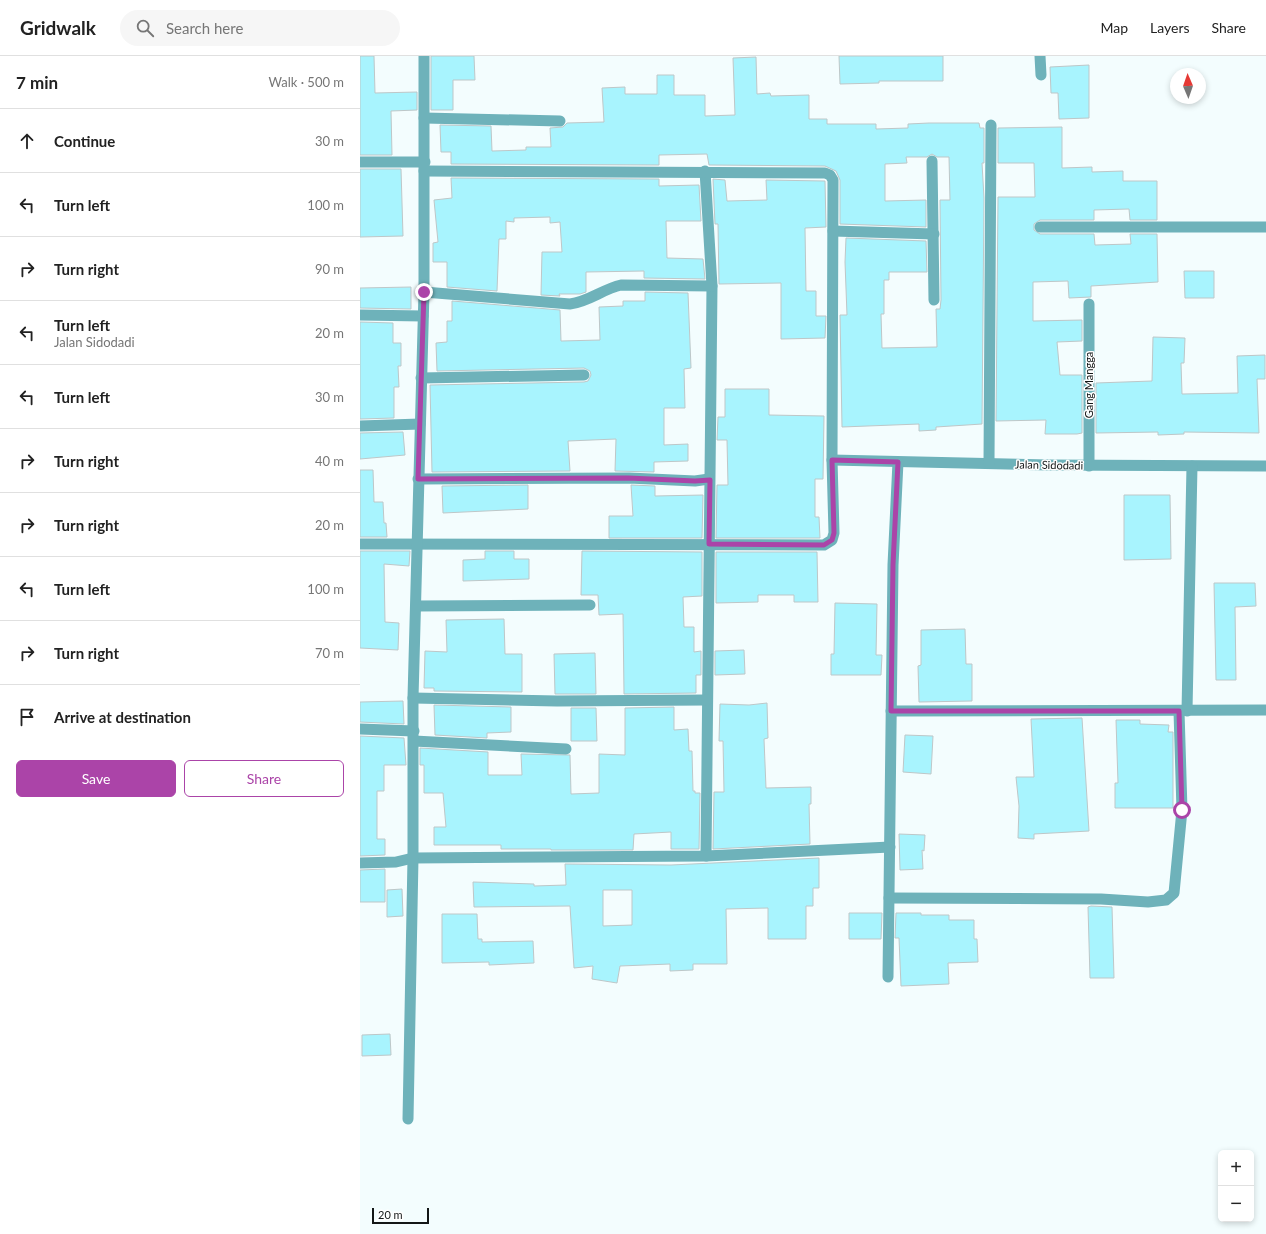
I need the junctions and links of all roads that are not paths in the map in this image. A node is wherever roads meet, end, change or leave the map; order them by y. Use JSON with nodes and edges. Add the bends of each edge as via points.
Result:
{"nodes":[{"id":1,"x":424,"y":56,"type":"edge"},
{"id":2,"x":1040,"y":56,"type":"edge"},
{"id":3,"x":1041,"y":75,"type":"dead end"},
{"id":4,"x":424,"y":118,"type":"junction"},
{"id":5,"x":560,"y":121,"type":"dead end"},
{"id":6,"x":991,"y":125,"type":"dead end"},
{"id":7,"x":360,"y":162,"type":"edge"},
{"id":8,"x":932,"y":162,"type":"dead end"},
{"id":9,"x":424,"y":167,"type":"junction"},
{"id":10,"x":705,"y":171,"type":"junction"},
{"id":11,"x":1040,"y":227,"type":"dead end"},
{"id":12,"x":1266,"y":227,"type":"edge"},
{"id":13,"x":833,"y":231,"type":"junction"},
{"id":14,"x":934,"y":234,"type":"junction"},
{"id":15,"x":712,"y":286,"type":"junction"},
{"id":16,"x":424,"y":292,"type":"junction"},
{"id":17,"x":934,"y":300,"type":"dead end"},
{"id":18,"x":1089,"y":304,"type":"dead end"},
{"id":19,"x":360,"y":315,"type":"edge"},
{"id":20,"x":423,"y":316,"type":"junction"},
{"id":21,"x":584,"y":375,"type":"dead end"},
{"id":22,"x":421,"y":378,"type":"junction"},
{"id":23,"x":420,"y":424,"type":"junction"},
{"id":24,"x":360,"y":426,"type":"edge"},
{"id":25,"x":832,"y":460,"type":"junction"},
{"id":26,"x":898,"y":462,"type":"junction"},
{"id":27,"x":989,"y":463,"type":"junction"},
{"id":28,"x":1089,"y":466,"type":"junction"},
{"id":29,"x":1192,"y":466,"type":"junction"},
{"id":30,"x":1266,"y":466,"type":"edge"},
{"id":31,"x":418,"y":479,"type":"junction"},
{"id":32,"x":710,"y":480,"type":"junction"},
{"id":33,"x":416,"y":543,"type":"junction"},
{"id":34,"x":360,"y":544,"type":"edge"},
{"id":35,"x":709,"y":544,"type":"junction"},
{"id":36,"x":590,"y":605,"type":"dead end"},
{"id":37,"x":416,"y":606,"type":"junction"},
{"id":38,"x":413,"y":698,"type":"junction"},
{"id":39,"x":707,"y":700,"type":"junction"},
{"id":40,"x":1266,"y":710,"type":"edge"},
{"id":41,"x":891,"y":711,"type":"junction"},
{"id":42,"x":1183,"y":711,"type":"junction"},
{"id":43,"x":360,"y":729,"type":"edge"},
{"id":44,"x":414,"y":736,"type":"junction"},
{"id":45,"x":566,"y":749,"type":"dead end"},
{"id":46,"x":890,"y":847,"type":"junction"},
{"id":47,"x":706,"y":856,"type":"junction"},
{"id":48,"x":413,"y":858,"type":"junction"},
{"id":49,"x":360,"y":862,"type":"edge"},
{"id":50,"x":889,"y":898,"type":"junction"},
{"id":51,"x":888,"y":978,"type":"dead end"},
{"id":52,"x":408,"y":1119,"type":"dead end"}],
"edges":[{"from":1,"to":4,"type":"street"},
{"from":2,"to":3,"type":"street"},
{"from":4,"to":5,"type":"street"},
{"from":4,"to":9,"type":"street"},
{"from":6,"to":27,"type":"street"},
{"from":7,"to":9,"type":"street"},
{"from":8,"to":14,"type":"street"},
{"from":9,"to":10,"type":"street"},
{"from":9,"to":16,"type":"street"},
{"from":10,"to":13,"type":"street","via":[[830,175],[833,180]]},
{"from":10,"to":15,"type":"street"},
{"from":11,"to":12,"type":"street"},
{"from":13,"to":14,"type":"street"},
{"from":13,"to":25,"type":"street"},
{"from":14,"to":17,"type":"street"},
{"from":15,"to":16,"type":"street","via":[[621,285],[607,288],[570,304]]},
{"from":15,"to":32,"type":"street"},
{"from":16,"to":20,"type":"street"},
{"from":18,"to":28,"type":"street","name":"Gang Mangga"},
{"from":19,"to":20,"type":"street"},
{"from":20,"to":22,"type":"street"},
{"from":21,"to":22,"type":"street"},
{"from":22,"to":23,"type":"street"},
{"from":23,"to":24,"type":"street"},
{"from":23,"to":31,"type":"street"},
{"from":25,"to":26,"type":"street","name":"Jalan Sidodadi"},
{"from":25,"to":35,"type":"street","via":[[834,533],[829,543]]},
{"from":26,"to":27,"type":"street","name":"Jalan Sidodadi"},
{"from":26,"to":41,"type":"street","via":[[893,565]]},
{"from":27,"to":28,"type":"street","name":"Jalan Sidodadi"},
{"from":28,"to":29,"type":"street","name":"Jalan Sidodadi"},
{"from":29,"to":30,"type":"street","name":"Jalan Sidodadi"},
{"from":29,"to":42,"type":"street"},
{"from":31,"to":32,"type":"street"},
{"from":31,"to":33,"type":"street"},
{"from":32,"to":35,"type":"street"},
{"from":33,"to":34,"type":"street"},
{"from":33,"to":35,"type":"street"},
{"from":33,"to":37,"type":"street"},
{"from":35,"to":39,"type":"street"},
{"from":36,"to":37,"type":"street"},
{"from":37,"to":38,"type":"street"},
{"from":38,"to":39,"type":"street","via":[[557,701]]},
{"from":38,"to":44,"type":"street"},
{"from":39,"to":47,"type":"street"},
{"from":40,"to":42,"type":"street"},
{"from":41,"to":42,"type":"street"},
{"from":41,"to":46,"type":"street"},
{"from":42,"to":50,"type":"street","via":[[1182,810],[1174,893],[1166,900],[1148,902],[1101,899]]},
{"from":43,"to":44,"type":"street"},
{"from":44,"to":45,"type":"street"},
{"from":44,"to":48,"type":"street"},
{"from":46,"to":47,"type":"street"},
{"from":46,"to":50,"type":"street"},
{"from":47,"to":48,"type":"street"},
{"from":48,"to":49,"type":"street","via":[[396,862]]},
{"from":48,"to":52,"type":"street"},
{"from":50,"to":51,"type":"street"}]}
